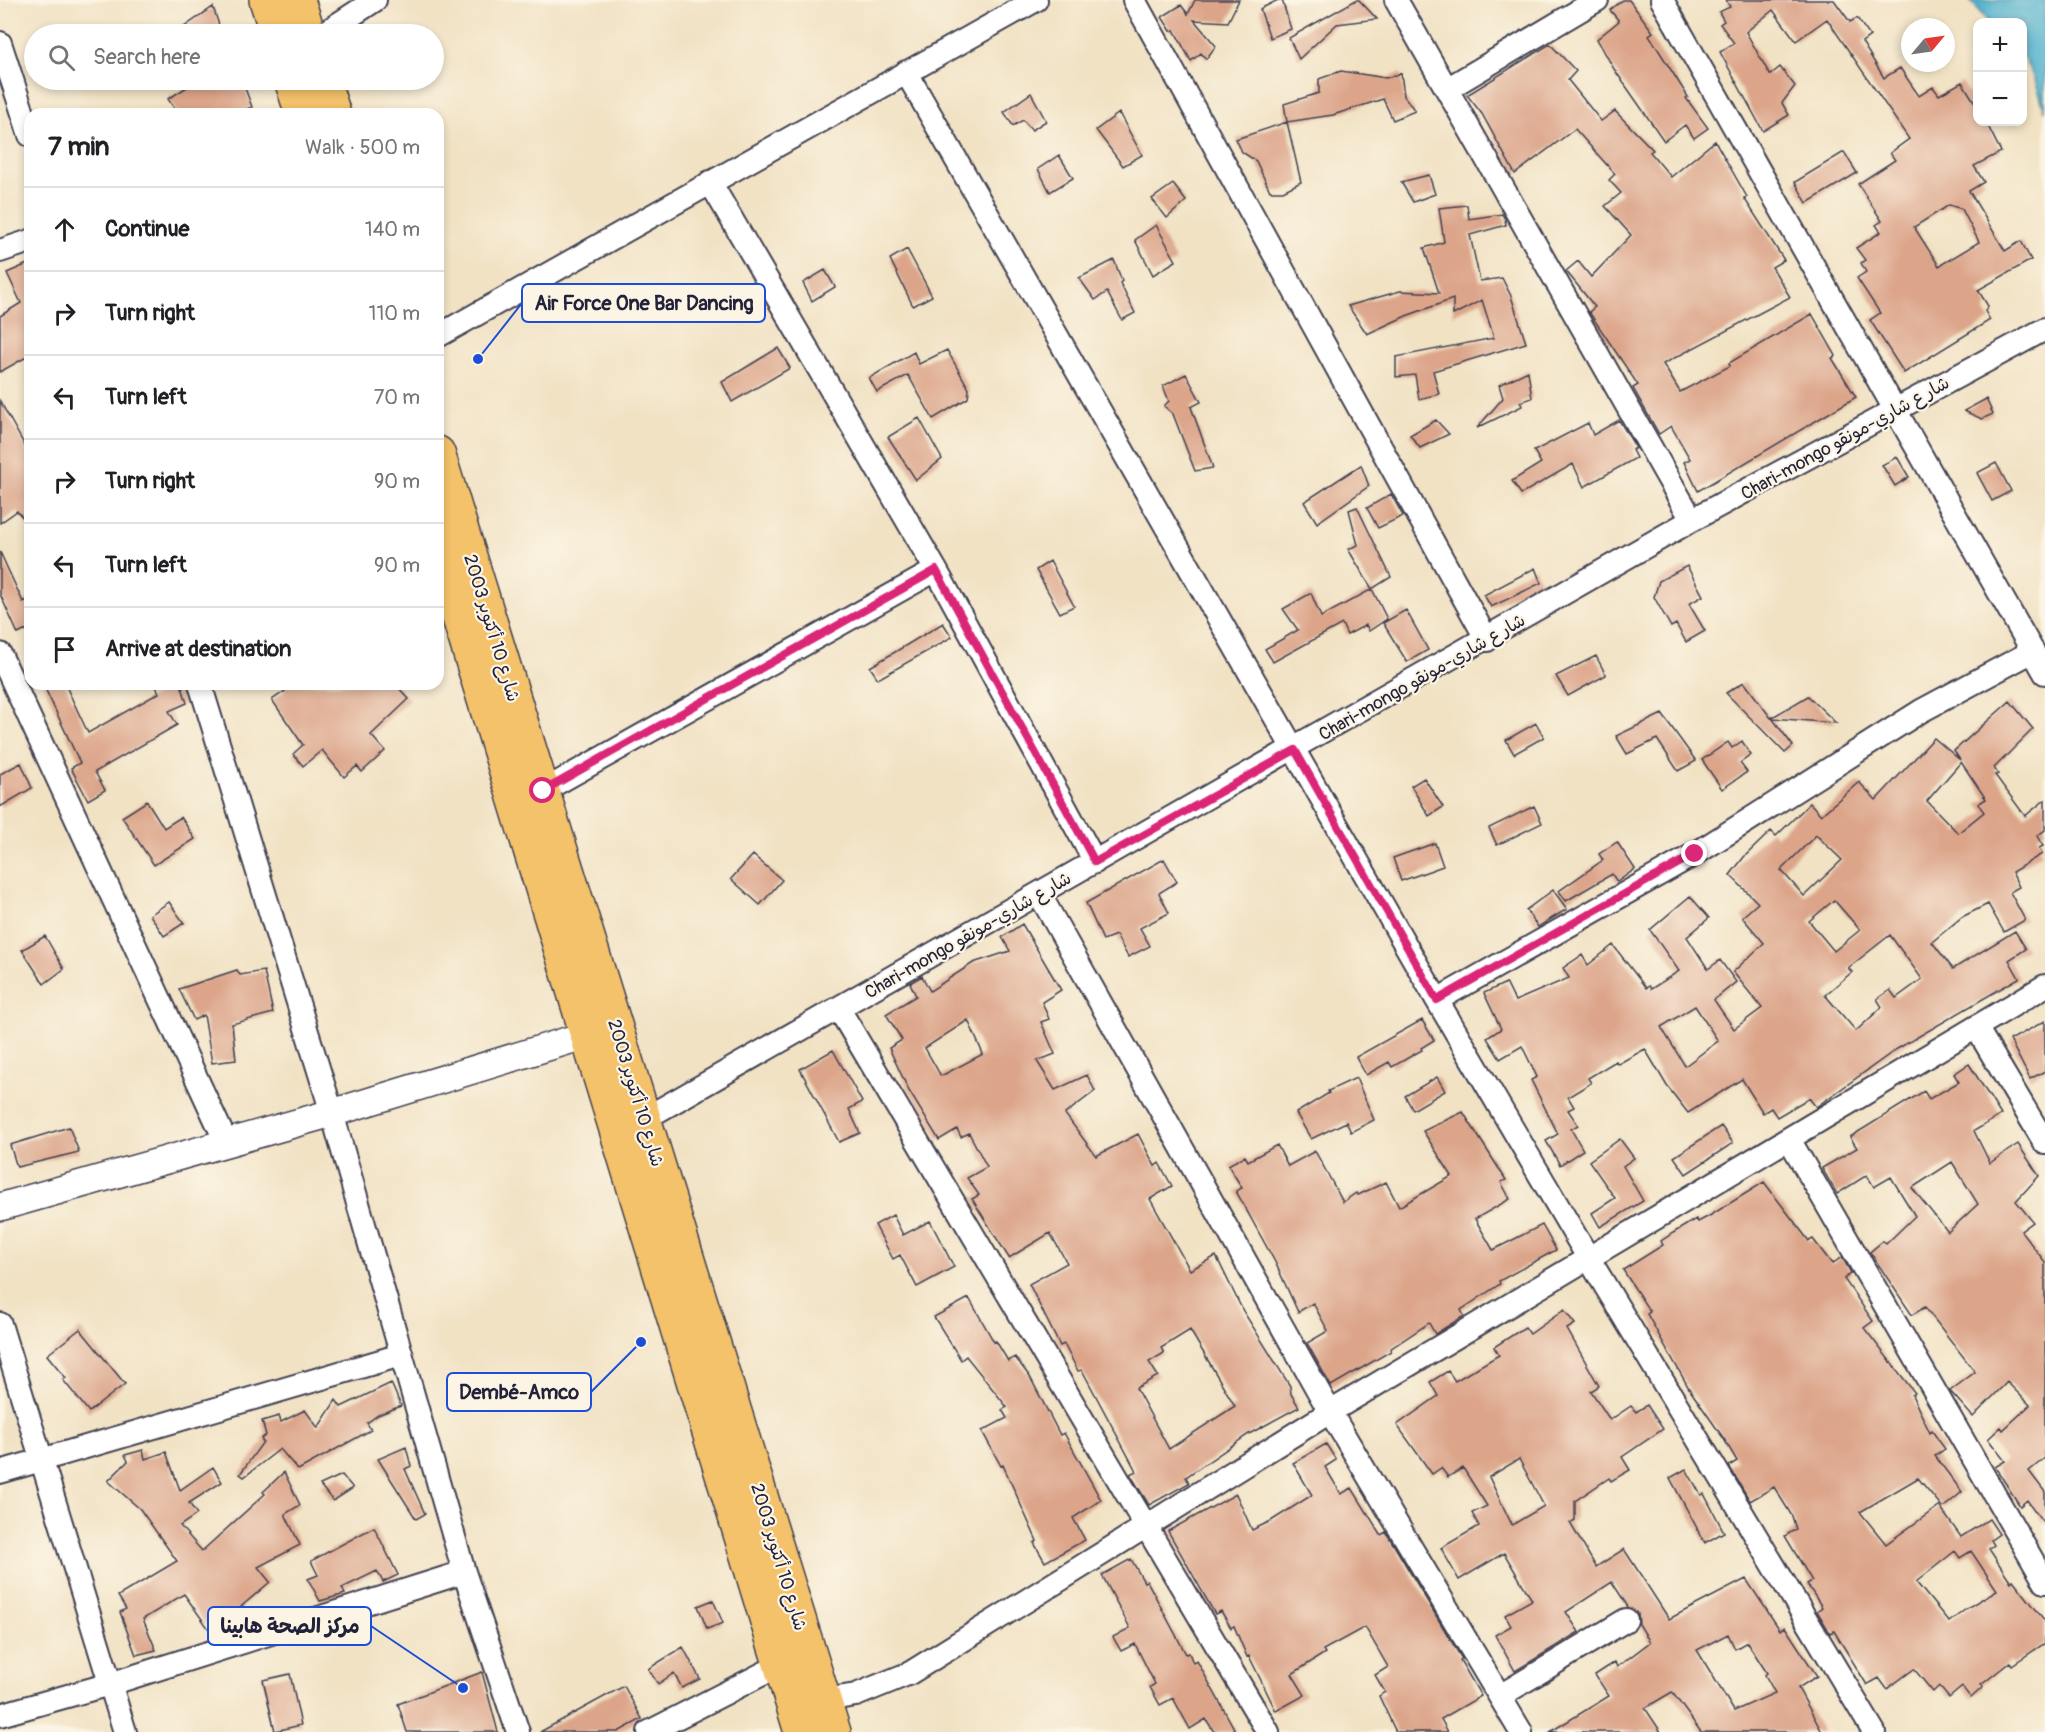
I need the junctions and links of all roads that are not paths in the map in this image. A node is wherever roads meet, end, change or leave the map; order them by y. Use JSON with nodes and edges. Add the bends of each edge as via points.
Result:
{"nodes":[{"id":1,"x":266,"y":0,"type":"edge"},
{"id":2,"x":298,"y":0,"type":"edge"},
{"id":3,"x":375,"y":0,"type":"edge"},
{"id":4,"x":1036,"y":0,"type":"edge"},
{"id":5,"x":1134,"y":0,"type":"edge"},
{"id":6,"x":1396,"y":0,"type":"edge"},
{"id":7,"x":1597,"y":0,"type":"edge"},
{"id":8,"x":1662,"y":0,"type":"edge"},
{"id":9,"x":274,"y":24,"type":"edge"},
{"id":10,"x":306,"y":24,"type":"edge"},
{"id":11,"x":338,"y":24,"type":"edge"},
{"id":12,"x":0,"y":43,"type":"edge"},
{"id":13,"x":906,"y":72,"type":"junction"},
{"id":14,"x":1447,"y":89,"type":"junction"},
{"id":15,"x":294,"y":90,"type":"edge"},
{"id":16,"x":326,"y":90,"type":"edge"},
{"id":17,"x":300,"y":108,"type":"edge"},
{"id":18,"x":332,"y":108,"type":"edge"},
{"id":19,"x":24,"y":117,"type":"edge"},
{"id":20,"x":710,"y":182,"type":"junction"},
{"id":21,"x":24,"y":243,"type":"edge"},
{"id":22,"x":0,"y":251,"type":"edge"},
{"id":23,"x":2045,"y":328,"type":"edge"},
{"id":24,"x":444,"y":333,"type":"edge"},
{"id":25,"x":1897,"y":409,"type":"junction"},
{"id":26,"x":444,"y":472,"type":"edge"},
{"id":27,"x":1692,"y":520,"type":"junction"},
{"id":28,"x":444,"y":568,"type":"edge"},
{"id":29,"x":936,"y":570,"type":"junction"},
{"id":30,"x":1487,"y":640,"type":"junction"},
{"id":31,"x":2033,"y":651,"type":"junction"},
{"id":32,"x":0,"y":654,"type":"edge"},
{"id":33,"x":2045,"y":673,"type":"edge"},
{"id":34,"x":202,"y":690,"type":"edge"},
{"id":35,"x":1295,"y":750,"type":"junction"},
{"id":36,"x":543,"y":791,"type":"junction"},
{"id":37,"x":1095,"y":862,"type":"junction"},
{"id":38,"x":1040,"y":895,"type":"junction"},
{"id":39,"x":2045,"y":986,"type":"edge"},
{"id":40,"x":1437,"y":1000,"type":"junction"},
{"id":41,"x":839,"y":1009,"type":"junction"},
{"id":42,"x":1976,"y":1027,"type":"junction"},
{"id":43,"x":602,"y":1030,"type":"junction"},
{"id":44,"x":332,"y":1113,"type":"junction"},
{"id":45,"x":644,"y":1119,"type":"junction"},
{"id":46,"x":1789,"y":1139,"type":"junction"},
{"id":47,"x":226,"y":1142,"type":"junction"},
{"id":48,"x":2045,"y":1143,"type":"edge"},
{"id":49,"x":0,"y":1207,"type":"edge"},
{"id":50,"x":1589,"y":1259,"type":"junction"},
{"id":51,"x":0,"y":1324,"type":"edge"},
{"id":52,"x":401,"y":1355,"type":"junction"},
{"id":53,"x":1330,"y":1412,"type":"junction"},
{"id":54,"x":42,"y":1460,"type":"junction"},
{"id":55,"x":0,"y":1472,"type":"edge"},
{"id":56,"x":1148,"y":1526,"type":"junction"},
{"id":57,"x":464,"y":1572,"type":"junction"},
{"id":58,"x":2045,"y":1582,"type":"edge"},
{"id":59,"x":1626,"y":1620,"type":"dead end"},
{"id":60,"x":795,"y":1658,"type":"junction"},
{"id":61,"x":110,"y":1684,"type":"junction"},
{"id":62,"x":1500,"y":1696,"type":"junction"},
{"id":63,"x":806,"y":1712,"type":"edge"},
{"id":64,"x":0,"y":1715,"type":"edge"},
{"id":65,"x":125,"y":1732,"type":"edge"},
{"id":66,"x":518,"y":1732,"type":"edge"},
{"id":67,"x":649,"y":1732,"type":"edge"},
{"id":68,"x":834,"y":1732,"type":"edge"},
{"id":69,"x":1268,"y":1732,"type":"edge"},
{"id":70,"x":1521,"y":1732,"type":"edge"},
{"id":71,"x":1874,"y":1732,"type":"edge"}],
"edges":[{"from":1,"to":9,"type":"highway"},
{"from":2,"to":10,"type":"highway"},
{"from":3,"to":11,"type":"street"},
{"from":4,"to":13,"type":"street"},
{"from":5,"to":30,"type":"street"},
{"from":6,"to":14,"type":"street"},
{"from":7,"to":14,"type":"street"},
{"from":8,"to":25,"type":"street"},
{"from":12,"to":19,"type":"street"},
{"from":13,"to":20,"type":"street"},
{"from":13,"to":35,"type":"street"},
{"from":14,"to":27,"type":"street"},
{"from":15,"to":17,"type":"highway"},
{"from":16,"to":18,"type":"highway"},
{"from":20,"to":24,"type":"street"},
{"from":20,"to":29,"type":"street"},
{"from":21,"to":22,"type":"street"},
{"from":23,"to":25,"type":"street","name":"Chari-mongo شار ع شاري-مونقو"},
{"from":25,"to":27,"type":"street","name":"Chari-mongo شار ع شاري-مونقو"},
{"from":25,"to":31,"type":"street"},
{"from":26,"to":36,"type":"highway","name":"شارع 10 أكتوبر 2003"},
{"from":27,"to":30,"type":"street","name":"Chari-mongo شار ع شاري-مونقو"},
{"from":28,"to":43,"type":"highway","name":"شارع 10 أكتوبر 2003"},
{"from":29,"to":36,"type":"street"},
{"from":29,"to":37,"type":"street"},
{"from":30,"to":35,"type":"street","name":"Chari-mongo شار ع شاري-مونقو"},
{"from":31,"to":33,"type":"street"},
{"from":31,"to":40,"type":"street","via":[[1921,711],[1695,854]]},
{"from":32,"to":47,"type":"street"},
{"from":34,"to":44,"type":"street"},
{"from":35,"to":37,"type":"street","name":"Chari-mongo شار ع شاري-مونقو"},
{"from":35,"to":40,"type":"street"},
{"from":36,"to":43,"type":"highway","name":"شارع 10 أكتوبر 2003"},
{"from":37,"to":38,"type":"street","name":"Chari-mongo شار ع شاري-مونقو"},
{"from":38,"to":41,"type":"street","name":"Chari-mongo شار ع شاري-مونقو"},
{"from":38,"to":53,"type":"street"},
{"from":39,"to":42,"type":"street"},
{"from":40,"to":50,"type":"street"},
{"from":41,"to":45,"type":"street","name":"Chari-mongo شار ع شاري-مونقو"},
{"from":41,"to":56,"type":"street"},
{"from":42,"to":46,"type":"street"},
{"from":42,"to":48,"type":"street"},
{"from":43,"to":44,"type":"street"},
{"from":43,"to":45,"type":"highway","name":"شارع 10 أكتوبر 2003"},
{"from":43,"to":60,"type":"highway","name":"شارع 10 أكتوبر 2003"},
{"from":44,"to":47,"type":"street"},
{"from":44,"to":52,"type":"street"},
{"from":45,"to":60,"type":"highway","name":"شارع 10 أكتوبر 2003"},
{"from":46,"to":50,"type":"street"},
{"from":46,"to":58,"type":"street"},
{"from":47,"to":49,"type":"street"},
{"from":50,"to":53,"type":"street"},
{"from":50,"to":71,"type":"street"},
{"from":51,"to":54,"type":"street"},
{"from":52,"to":54,"type":"street"},
{"from":52,"to":57,"type":"street"},
{"from":53,"to":56,"type":"street"},
{"from":53,"to":62,"type":"street"},
{"from":54,"to":55,"type":"street"},
{"from":54,"to":61,"type":"street"},
{"from":56,"to":63,"type":"street","via":[[910,1673]]},
{"from":56,"to":69,"type":"street"},
{"from":57,"to":61,"type":"street"},
{"from":57,"to":66,"type":"street"},
{"from":59,"to":62,"type":"street"},
{"from":60,"to":63,"type":"highway","name":"شارع 10 أكتوبر 2003"},
{"from":60,"to":67,"type":"street"},
{"from":61,"to":64,"type":"street"},
{"from":61,"to":65,"type":"street"},
{"from":62,"to":70,"type":"street"},
{"from":63,"to":68,"type":"highway","name":"شارع 10 أكتوبر 2003"}]}
